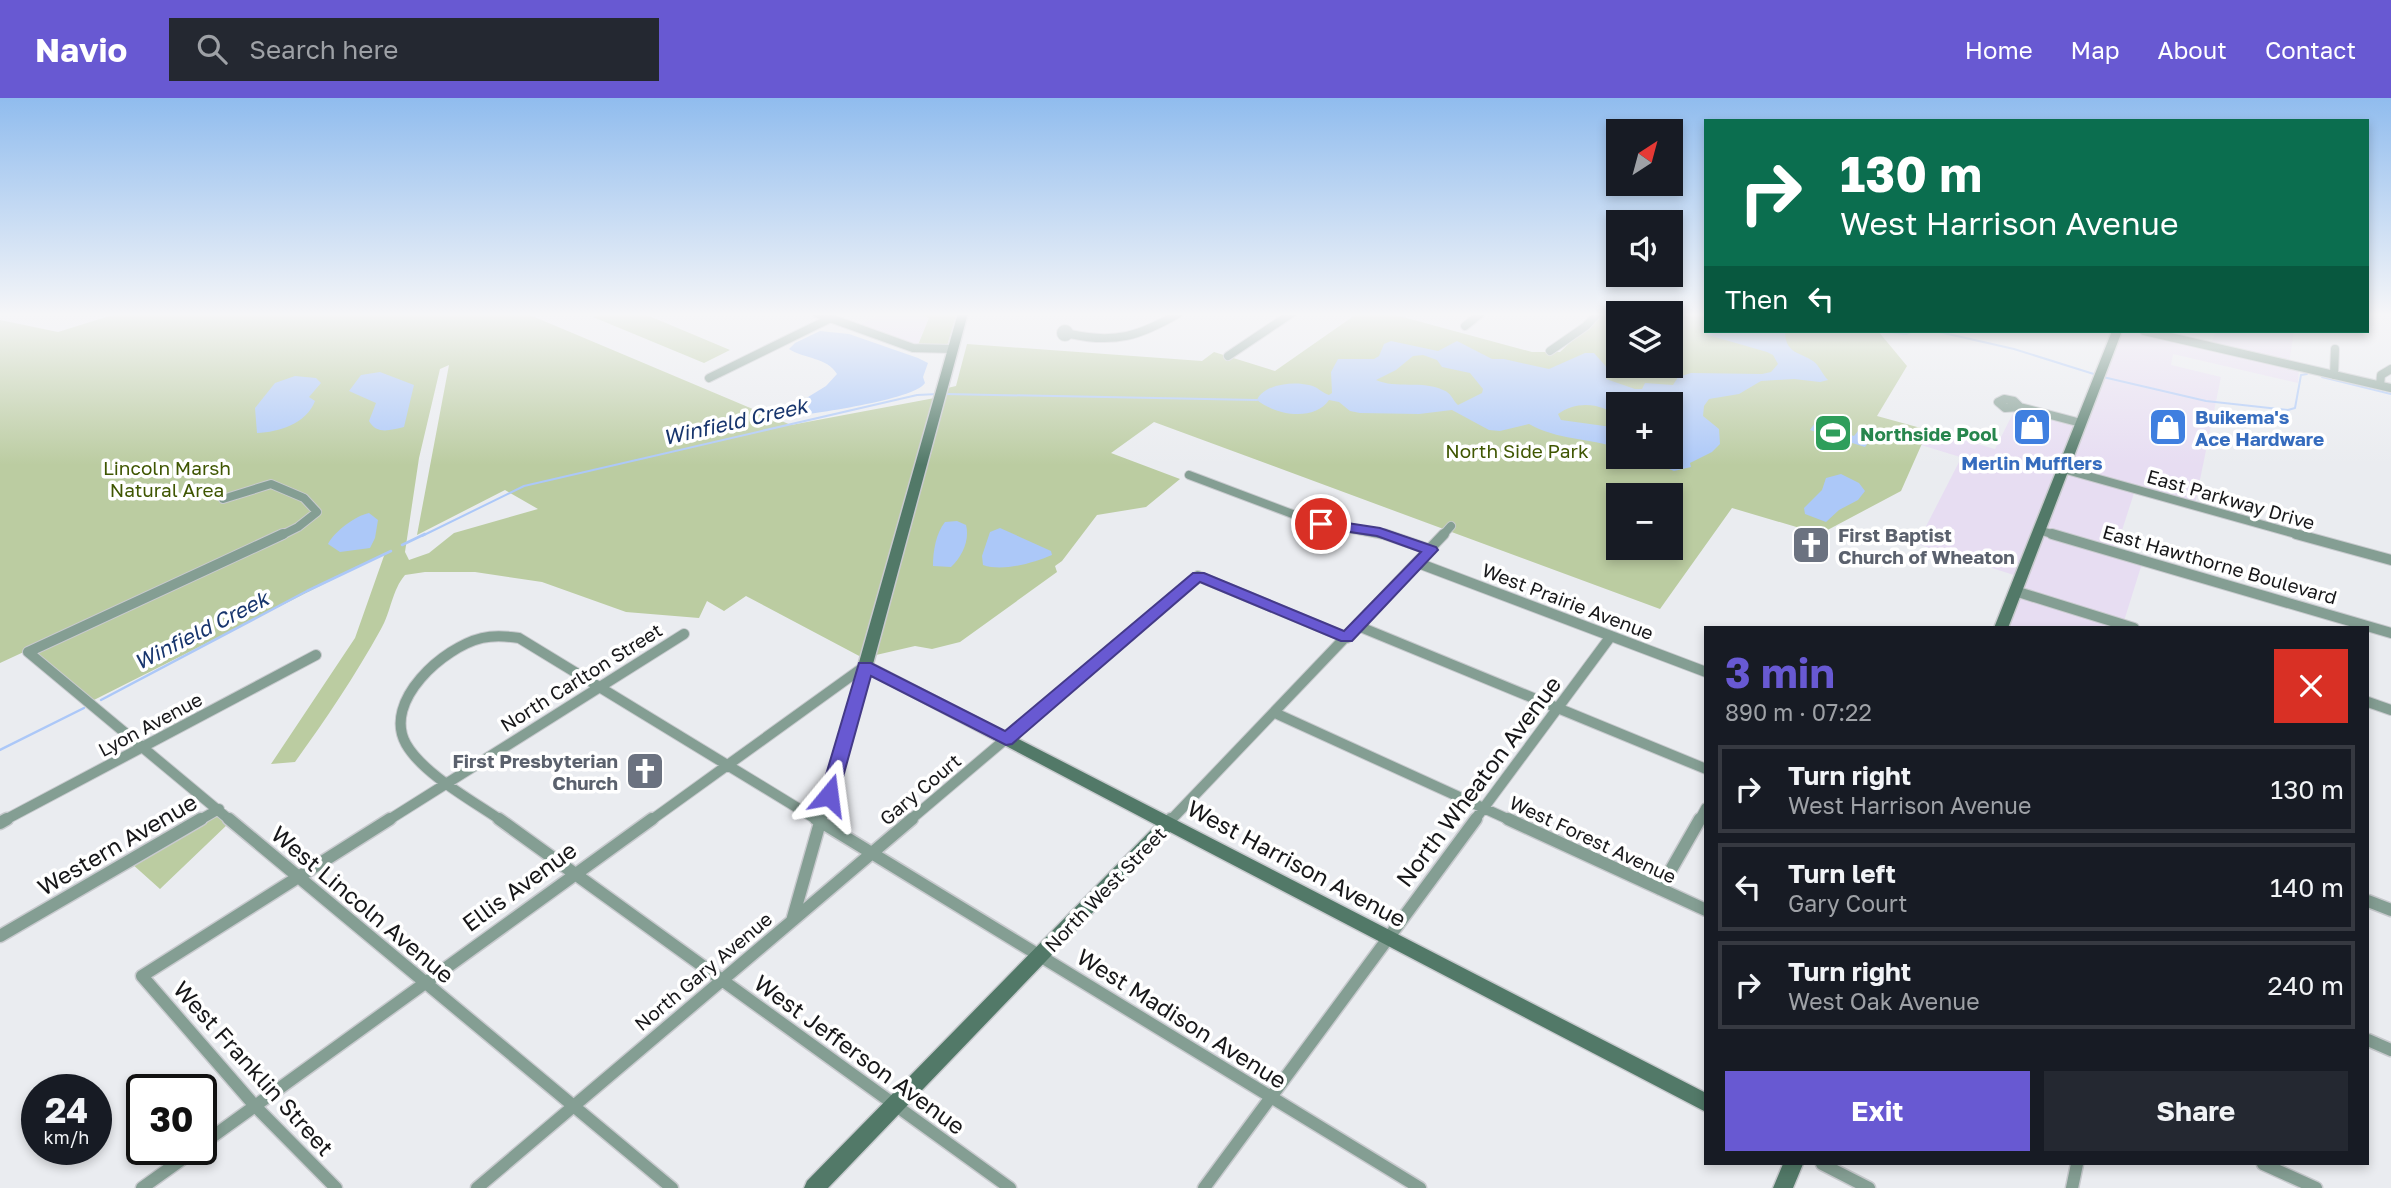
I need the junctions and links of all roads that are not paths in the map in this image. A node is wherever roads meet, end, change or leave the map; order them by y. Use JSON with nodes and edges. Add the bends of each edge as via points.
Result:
{"nodes":[{"id":1,"x":738,"y":364,"type":"edge"},
{"id":2,"x":949,"y":364,"type":"edge"},
{"id":3,"x":2104,"y":364,"type":"edge"},
{"id":4,"x":2286,"y":364,"type":"edge"},
{"id":5,"x":2335,"y":364,"type":"edge"},
{"id":6,"x":2391,"y":369,"type":"edge"},
{"id":7,"x":2334,"y":375,"type":"junction"},
{"id":8,"x":709,"y":378,"type":"dead end"},
{"id":9,"x":2380,"y":385,"type":"junction"},
{"id":10,"x":2391,"y":388,"type":"edge"},
{"id":11,"x":2020,"y":407,"type":"dead end"},
{"id":12,"x":2081,"y":423,"type":"junction"},
{"id":13,"x":2063,"y":469,"type":"junction"},
{"id":14,"x":1189,"y":475,"type":"dead end"},
{"id":15,"x":223,"y":499,"type":"dead end"},
{"id":16,"x":1451,"y":526,"type":"dead end"},
{"id":17,"x":2040,"y":527,"type":"junction"},
{"id":18,"x":1431,"y":550,"type":"junction"},
{"id":19,"x":2391,"y":560,"type":"edge"},
{"id":20,"x":1418,"y":563,"type":"junction"},
{"id":21,"x":2015,"y":591,"type":"junction"},
{"id":22,"x":1358,"y":626,"type":"junction"},
{"id":23,"x":2002,"y":626,"type":"edge"},
{"id":24,"x":2128,"y":626,"type":"edge"},
{"id":25,"x":2368,"y":626,"type":"edge"},
{"id":26,"x":2369,"y":626,"type":"edge"},
{"id":27,"x":2391,"y":627,"type":"edge"},
{"id":28,"x":2391,"y":633,"type":"edge"},
{"id":29,"x":684,"y":634,"type":"dead end"},
{"id":30,"x":1611,"y":636,"type":"junction"},
{"id":31,"x":1347,"y":638,"type":"junction"},
{"id":32,"x":316,"y":655,"type":"dead end"},
{"id":33,"x":865,"y":666,"type":"junction"},
{"id":34,"x":1704,"y":671,"type":"edge"},
{"id":35,"x":600,"y":687,"type":"junction"},
{"id":36,"x":2369,"y":702,"type":"edge"},
{"id":37,"x":1558,"y":708,"type":"junction"},
{"id":38,"x":2391,"y":710,"type":"edge"},
{"id":39,"x":1275,"y":713,"type":"junction"},
{"id":40,"x":1006,"y":739,"type":"junction"},
{"id":41,"x":144,"y":747,"type":"junction"},
{"id":42,"x":727,"y":764,"type":"junction"},
{"id":43,"x":1704,"y":768,"type":"edge"},
{"id":44,"x":447,"y":783,"type":"junction"},
{"id":45,"x":1484,"y":808,"type":"junction"},
{"id":46,"x":219,"y":809,"type":"junction"},
{"id":47,"x":1704,"y":812,"type":"edge"},
{"id":48,"x":822,"y":821,"type":"junction"},
{"id":49,"x":0,"y":823,"type":"edge"},
{"id":50,"x":1168,"y":823,"type":"junction"},
{"id":51,"x":872,"y":852,"type":"junction"},
{"id":52,"x":574,"y":875,"type":"junction"},
{"id":53,"x":299,"y":877,"type":"junction"},
{"id":54,"x":1660,"y":889,"type":"junction"},
{"id":55,"x":2369,"y":901,"type":"edge"},
{"id":56,"x":1704,"y":908,"type":"edge"},
{"id":57,"x":2391,"y":910,"type":"edge"},
{"id":58,"x":792,"y":921,"type":"junction"},
{"id":59,"x":0,"y":936,"type":"edge"},
{"id":60,"x":1388,"y":937,"type":"junction"},
{"id":61,"x":1040,"y":955,"type":"junction"},
{"id":62,"x":142,"y":976,"type":"joint"},
{"id":63,"x":721,"y":980,"type":"junction"},
{"id":64,"x":425,"y":983,"type":"junction"},
{"id":65,"x":2369,"y":1040,"type":"edge"},
{"id":66,"x":2391,"y":1050,"type":"edge"},
{"id":67,"x":1270,"y":1097,"type":"junction"},
{"id":68,"x":1704,"y":1102,"type":"edge"},
{"id":69,"x":895,"y":1105,"type":"junction"},
{"id":70,"x":255,"y":1106,"type":"junction"},
{"id":71,"x":573,"y":1107,"type":"junction"},
{"id":72,"x":217,"y":1133,"type":"edge"},
{"id":73,"x":174,"y":1165,"type":"edge"},
{"id":74,"x":1793,"y":1165,"type":"edge"},
{"id":75,"x":1824,"y":1165,"type":"edge"},
{"id":76,"x":2077,"y":1165,"type":"edge"},
{"id":77,"x":2265,"y":1165,"type":"edge"},
{"id":78,"x":142,"y":1188,"type":"edge"},
{"id":79,"x":336,"y":1188,"type":"edge"},
{"id":80,"x":477,"y":1188,"type":"edge"},
{"id":81,"x":672,"y":1188,"type":"edge"},
{"id":82,"x":814,"y":1188,"type":"edge"},
{"id":83,"x":1010,"y":1188,"type":"edge"},
{"id":84,"x":1203,"y":1188,"type":"edge"},
{"id":85,"x":1419,"y":1188,"type":"edge"},
{"id":86,"x":1783,"y":1188,"type":"edge"},
{"id":87,"x":1869,"y":1188,"type":"edge"},
{"id":88,"x":2072,"y":1188,"type":"edge"},
{"id":89,"x":2316,"y":1188,"type":"edge"}],
"edges":[{"from":1,"to":8,"type":"street"},
{"from":2,"to":33,"type":"street","name":"North Gary Avenue"},
{"from":3,"to":12,"type":"street"},
{"from":4,"to":7,"type":"street"},
{"from":5,"to":7,"type":"street"},
{"from":6,"to":9,"type":"street","via":[[2381,374]]},
{"from":7,"to":9,"type":"street"},
{"from":9,"to":10,"type":"street"},
{"from":11,"to":12,"type":"street"},
{"from":12,"to":13,"type":"street"},
{"from":13,"to":17,"type":"street"},
{"from":13,"to":19,"type":"street","name":"East Parkway Drive"},
{"from":14,"to":18,"type":"street","via":[[1311,521],[1380,532]]},
{"from":15,"to":41,"type":"street","name":"West Lincoln Avenue","via":[[271,484],[304,498],[317,512],[298,527],[28,652]]},
{"from":16,"to":18,"type":"street","name":"North West Street"},
{"from":17,"to":21,"type":"street"},
{"from":17,"to":25,"type":"street","name":"East Hawthorne Boulevard"},
{"from":17,"to":27,"type":"street","name":"East Hawthorne Boulevard"},
{"from":18,"to":20,"type":"street","name":"North West Street"},
{"from":20,"to":22,"type":"street","name":"North West Street"},
{"from":20,"to":30,"type":"street","name":"West Prairie Avenue"},
{"from":21,"to":23,"type":"street"},
{"from":21,"to":24,"type":"street"},
{"from":22,"to":31,"type":"street","name":"North West Street"},
{"from":22,"to":37,"type":"street"},
{"from":26,"to":28,"type":"street","name":"East Hawthorne Boulevard"},
{"from":29,"to":35,"type":"street","name":"North Carlton Street"},
{"from":30,"to":34,"type":"street","name":"West Prairie Avenue"},
{"from":30,"to":37,"type":"street","name":"North Wheaton Avenue"},
{"from":31,"to":39,"type":"street","name":"North West Street"},
{"from":31,"to":40,"type":"street","name":"Gary Court","via":[[1198,576]]},
{"from":32,"to":41,"type":"street","name":"Lyon Avenue"},
{"from":33,"to":40,"type":"street","name":"West Harrison Avenue"},
{"from":33,"to":42,"type":"street","name":"Ellis Avenue"},
{"from":33,"to":48,"type":"street","name":"North Gary Avenue"},
{"from":35,"to":42,"type":"street","name":"West Madison Avenue"},
{"from":35,"to":44,"type":"street","name":"North Carlton Street"},
{"from":35,"to":44,"type":"street","name":"West Madison Avenue","via":[[513,636],[488,636],[452,651],[417,683],[404,702],[401,719],[412,752]]},
{"from":36,"to":38,"type":"street"},
{"from":37,"to":43,"type":"street"},
{"from":37,"to":45,"type":"street","name":"North Wheaton Avenue"},
{"from":39,"to":45,"type":"street","name":"West Forest Avenue"},
{"from":39,"to":50,"type":"street","name":"North West Street"},
{"from":40,"to":50,"type":"street","name":"West Harrison Avenue"},
{"from":40,"to":51,"type":"street","name":"Gary Court"},
{"from":41,"to":46,"type":"street","name":"West Lincoln Avenue"},
{"from":41,"to":49,"type":"street","name":"Lyon Avenue"},
{"from":42,"to":48,"type":"street","name":"West Madison Avenue"},
{"from":42,"to":52,"type":"street","name":"Ellis Avenue"},
{"from":44,"to":52,"type":"street","name":"West Jefferson Avenue"},
{"from":44,"to":53,"type":"street","name":"North Carlton Street"},
{"from":45,"to":54,"type":"street","name":"West Forest Avenue"},
{"from":45,"to":60,"type":"street","name":"North Wheaton Avenue"},
{"from":46,"to":53,"type":"street","name":"West Lincoln Avenue"},
{"from":46,"to":59,"type":"street","name":"Western Avenue"},
{"from":47,"to":54,"type":"street"},
{"from":48,"to":51,"type":"street","name":"West Madison Avenue"},
{"from":48,"to":58,"type":"street","name":"North Gary Avenue"},
{"from":50,"to":60,"type":"street","name":"West Harrison Avenue"},
{"from":50,"to":61,"type":"street","name":"North West Street"},
{"from":51,"to":58,"type":"street","name":"Gary Court"},
{"from":51,"to":61,"type":"street","name":"West Madison Avenue"},
{"from":52,"to":63,"type":"street","name":"West Jefferson Avenue"},
{"from":52,"to":64,"type":"street","name":"Ellis Avenue"},
{"from":53,"to":62,"type":"street","name":"North Carlton Street"},
{"from":53,"to":64,"type":"street","name":"West Lincoln Avenue"},
{"from":54,"to":56,"type":"street","name":"West Forest Avenue"},
{"from":55,"to":57,"type":"street"},
{"from":58,"to":63,"type":"street","name":"North Gary Avenue"},
{"from":60,"to":67,"type":"street","name":"North Wheaton Avenue"},
{"from":60,"to":68,"type":"street","name":"West Harrison Avenue"},
{"from":61,"to":67,"type":"street","name":"West Madison Avenue"},
{"from":61,"to":69,"type":"street","name":"North West Street"},
{"from":62,"to":70,"type":"street","name":"West Franklin Street"},
{"from":63,"to":69,"type":"street","name":"West Jefferson Avenue"},
{"from":63,"to":71,"type":"street","name":"North Gary Avenue"},
{"from":64,"to":70,"type":"street","name":"Ellis Avenue"},
{"from":64,"to":71,"type":"street","name":"West Lincoln Avenue"},
{"from":65,"to":66,"type":"street"},
{"from":67,"to":84,"type":"street","name":"North Wheaton Avenue"},
{"from":67,"to":85,"type":"street","name":"West Madison Avenue"},
{"from":69,"to":82,"type":"street","name":"North West Street"},
{"from":69,"to":83,"type":"street","name":"West Jefferson Avenue"},
{"from":70,"to":72,"type":"street","name":"Ellis Avenue"},
{"from":70,"to":79,"type":"street","name":"West Franklin Street"},
{"from":71,"to":80,"type":"street","name":"North Gary Avenue"},
{"from":71,"to":81,"type":"street","name":"West Lincoln Avenue"},
{"from":73,"to":78,"type":"street"},
{"from":74,"to":86,"type":"street"},
{"from":75,"to":87,"type":"street"},
{"from":76,"to":88,"type":"street"},
{"from":77,"to":89,"type":"street"}]}
